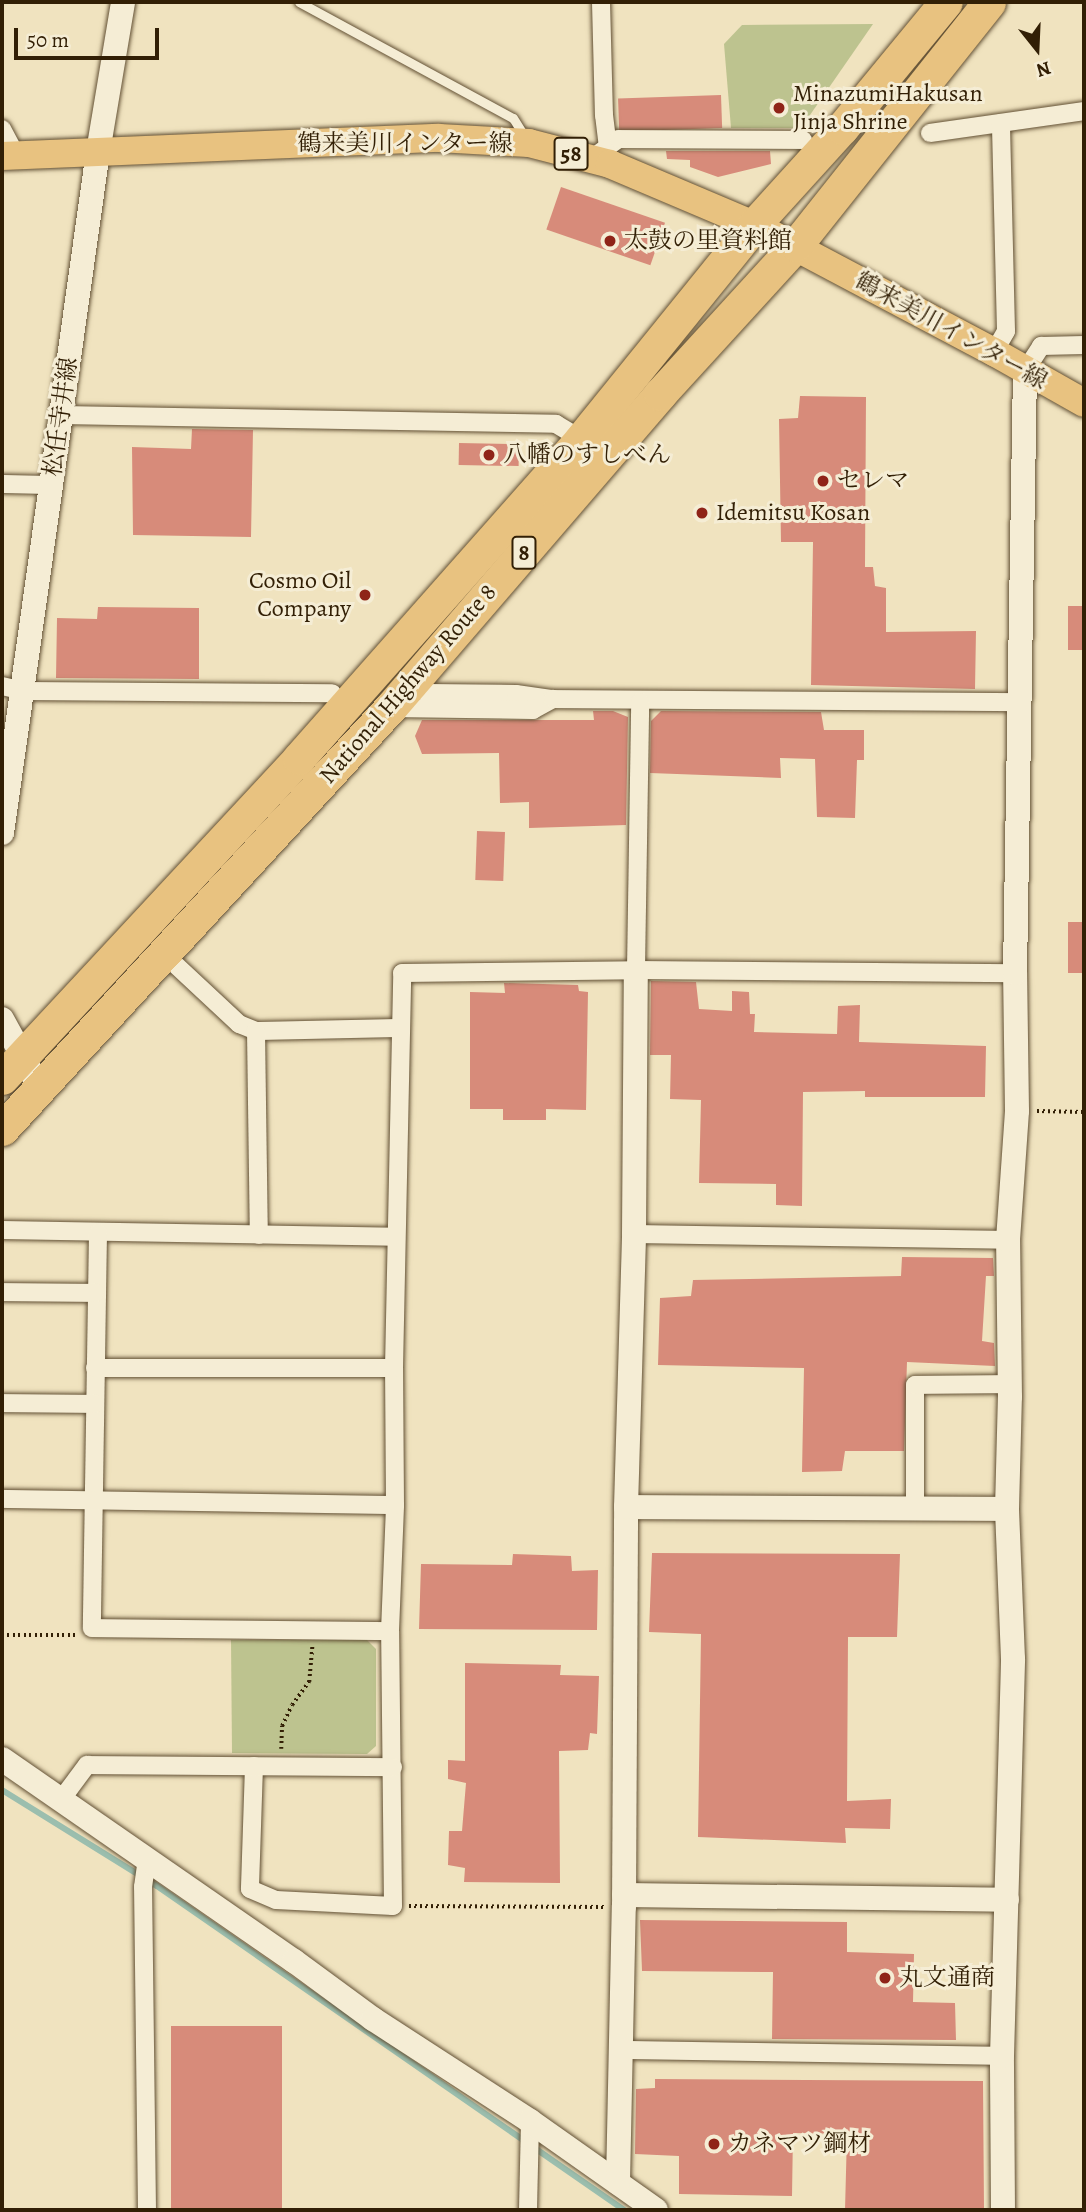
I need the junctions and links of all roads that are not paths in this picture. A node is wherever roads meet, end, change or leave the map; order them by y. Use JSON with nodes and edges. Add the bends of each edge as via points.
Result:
{"nodes":[{"id":1,"x":122,"y":2,"type":"edge"},
{"id":2,"x":299,"y":2,"type":"edge"},
{"id":3,"x":601,"y":2,"type":"edge"},
{"id":4,"x":946,"y":2,"type":"edge"},
{"id":5,"x":989,"y":2,"type":"edge"},
{"id":6,"x":1084,"y":111,"type":"edge"},
{"id":7,"x":1001,"y":123,"type":"junction"},
{"id":8,"x":2,"y":129,"type":"edge"},
{"id":9,"x":930,"y":133,"type":"dead end"},
{"id":10,"x":803,"y":140,"type":"dead end"},
{"id":11,"x":529,"y":143,"type":"junction"},
{"id":12,"x":97,"y":152,"type":"junction"},
{"id":13,"x":600,"y":153,"type":"junction"},
{"id":14,"x":9,"y":155,"type":"edge"},
{"id":15,"x":754,"y":225,"type":"junction"},
{"id":16,"x":796,"y":245,"type":"junction"},
{"id":17,"x":1084,"y":345,"type":"edge"},
{"id":18,"x":994,"y":352,"type":"junction"},
{"id":19,"x":1025,"y":371,"type":"junction"},
{"id":20,"x":1084,"y":403,"type":"edge"},
{"id":21,"x":61,"y":415,"type":"junction"},
{"id":22,"x":581,"y":439,"type":"junction"},
{"id":23,"x":2,"y":484,"type":"edge"},
{"id":24,"x":51,"y":485,"type":"junction"},
{"id":25,"x":12,"y":689,"type":"edge"},
{"id":26,"x":332,"y":693,"type":"dead end"},
{"id":27,"x":426,"y":693,"type":"dead end"},
{"id":28,"x":553,"y":699,"type":"junction"},
{"id":29,"x":640,"y":702,"type":"junction"},
{"id":30,"x":1022,"y":702,"type":"junction"},
{"id":31,"x":390,"y":708,"type":"junction"},
{"id":32,"x":2,"y":833,"type":"edge"},
{"id":33,"x":164,"y":954,"type":"junction"},
{"id":34,"x":636,"y":970,"type":"junction"},
{"id":35,"x":1015,"y":973,"type":"junction"},
{"id":36,"x":2,"y":1019,"type":"edge"},
{"id":37,"x":400,"y":1028,"type":"junction"},
{"id":38,"x":257,"y":1031,"type":"junction"},
{"id":39,"x":12,"y":1068,"type":"edge"},
{"id":40,"x":40,"y":1088,"type":"junction"},
{"id":41,"x":2,"y":1129,"type":"edge"},
{"id":42,"x":2,"y":1230,"type":"edge"},
{"id":43,"x":98,"y":1233,"type":"junction"},
{"id":44,"x":634,"y":1234,"type":"junction"},
{"id":45,"x":259,"y":1235,"type":"junction"},
{"id":46,"x":396,"y":1237,"type":"junction"},
{"id":47,"x":1008,"y":1240,"type":"junction"},
{"id":48,"x":2,"y":1292,"type":"edge"},
{"id":49,"x":95,"y":1293,"type":"junction"},
{"id":50,"x":95,"y":1368,"type":"junction"},
{"id":51,"x":394,"y":1368,"type":"junction"},
{"id":52,"x":1009,"y":1384,"type":"junction"},
{"id":53,"x":2,"y":1403,"type":"edge"},
{"id":54,"x":94,"y":1404,"type":"junction"},
{"id":55,"x":2,"y":1499,"type":"edge"},
{"id":56,"x":94,"y":1501,"type":"junction"},
{"id":57,"x":395,"y":1505,"type":"junction"},
{"id":58,"x":626,"y":1507,"type":"junction"},
{"id":59,"x":915,"y":1508,"type":"junction"},
{"id":60,"x":1006,"y":1509,"type":"junction"},
{"id":61,"x":390,"y":1631,"type":"junction"},
{"id":62,"x":2,"y":1759,"type":"edge"},
{"id":63,"x":254,"y":1766,"type":"junction"},
{"id":64,"x":393,"y":1767,"type":"junction"},
{"id":65,"x":61,"y":1800,"type":"junction"},
{"id":66,"x":146,"y":1872,"type":"junction"},
{"id":67,"x":1007,"y":1900,"type":"junction"},
{"id":68,"x":624,"y":1901,"type":"junction"},
{"id":69,"x":622,"y":2050,"type":"junction"},
{"id":70,"x":1002,"y":2056,"type":"junction"},
{"id":71,"x":529,"y":2129,"type":"junction"},
{"id":72,"x":618,"y":2183,"type":"junction"},
{"id":73,"x":147,"y":2210,"type":"edge"},
{"id":74,"x":528,"y":2210,"type":"edge"},
{"id":75,"x":656,"y":2210,"type":"edge"},
{"id":76,"x":1003,"y":2210,"type":"edge"}],
"edges":[{"from":1,"to":12,"type":"street","name":"松任寺井線"},
{"from":2,"to":11,"type":"lane","via":[[513,118]]},
{"from":3,"to":13,"type":"street","via":[[604,115]]},
{"from":4,"to":15,"type":"highway","name":"National Highway Route 8","number":"8"},
{"from":5,"to":16,"type":"highway","name":"National Highway Route 8","number":"8"},
{"from":6,"to":7,"type":"street"},
{"from":7,"to":9,"type":"street"},
{"from":7,"to":18,"type":"street","via":[[1006,331]]},
{"from":8,"to":14,"type":"street"},
{"from":10,"to":13,"type":"street","via":[[619,139]]},
{"from":11,"to":12,"type":"main road","name":"鶴来美川インター線","number":"58","via":[[439,138]]},
{"from":11,"to":13,"type":"main road","name":"鶴来美川インター線","number":"58"},
{"from":12,"to":14,"type":"main road","name":"鶴来美川インター線","number":"58"},
{"from":12,"to":21,"type":"street","name":"松任寺井線"},
{"from":13,"to":15,"type":"main road","name":"鶴来美川インター線","number":"58"},
{"from":15,"to":16,"type":"main road","name":"鶴来美川インター線","number":"58"},
{"from":15,"to":22,"type":"highway","name":"National Highway Route 8","number":"8"},
{"from":16,"to":18,"type":"main road","name":"鶴来美川インター線","number":"58"},
{"from":16,"to":31,"type":"highway","name":"National Highway Route 8","number":"8","via":[[660,394]]},
{"from":17,"to":19,"type":"street","via":[[1041,346]]},
{"from":18,"to":19,"type":"main road","name":"鶴来美川インター線","number":"58"},
{"from":19,"to":20,"type":"main road","name":"鶴来美川インター線","number":"58"},
{"from":19,"to":30,"type":"street"},
{"from":21,"to":22,"type":"street","via":[[556,424]]},
{"from":21,"to":24,"type":"street","name":"松任寺井線"},
{"from":22,"to":39,"type":"highway","name":"National Highway Route 8","number":"8","via":[[299,758]]},
{"from":23,"to":24,"type":"street"},
{"from":24,"to":25,"type":"street","name":"松任寺井線"},
{"from":25,"to":26,"type":"street"},
{"from":25,"to":32,"type":"street","name":"松任寺井線"},
{"from":27,"to":28,"type":"street"},
{"from":28,"to":29,"type":"street"},
{"from":28,"to":31,"type":"street","via":[[533,710]]},
{"from":29,"to":30,"type":"street"},
{"from":29,"to":34,"type":"street"},
{"from":30,"to":35,"type":"street"},
{"from":31,"to":33,"type":"highway","name":"National Highway Route 8","number":"8"},
{"from":33,"to":38,"type":"street","via":[[239,1024]]},
{"from":33,"to":40,"type":"highway","name":"National Highway Route 8","number":"8"},
{"from":34,"to":35,"type":"street"},
{"from":34,"to":37,"type":"street","via":[[402,973]]},
{"from":34,"to":44,"type":"street"},
{"from":35,"to":47,"type":"street","via":[[1017,1111]]},
{"from":36,"to":39,"type":"street"},
{"from":37,"to":38,"type":"street"},
{"from":37,"to":46,"type":"street"},
{"from":38,"to":45,"type":"street"},
{"from":39,"to":40,"type":"street"},
{"from":40,"to":41,"type":"highway","name":"National Highway Route 8","number":"8"},
{"from":42,"to":43,"type":"street"},
{"from":43,"to":45,"type":"street"},
{"from":43,"to":49,"type":"street"},
{"from":44,"to":47,"type":"street"},
{"from":44,"to":58,"type":"street"},
{"from":45,"to":46,"type":"street"},
{"from":46,"to":51,"type":"street"},
{"from":47,"to":52,"type":"street"},
{"from":48,"to":49,"type":"street"},
{"from":49,"to":50,"type":"street"},
{"from":50,"to":51,"type":"street"},
{"from":50,"to":54,"type":"street"},
{"from":51,"to":57,"type":"street"},
{"from":52,"to":59,"type":"street","via":[[915,1385]]},
{"from":52,"to":60,"type":"street"},
{"from":53,"to":54,"type":"street"},
{"from":54,"to":56,"type":"street"},
{"from":55,"to":56,"type":"street"},
{"from":56,"to":57,"type":"street"},
{"from":56,"to":61,"type":"street","via":[[92,1628]]},
{"from":57,"to":61,"type":"street"},
{"from":58,"to":59,"type":"street"},
{"from":58,"to":68,"type":"street"},
{"from":59,"to":60,"type":"street"},
{"from":60,"to":67,"type":"street","via":[[1013,1658]]},
{"from":61,"to":64,"type":"street"},
{"from":62,"to":65,"type":"street"},
{"from":63,"to":64,"type":"street"},
{"from":63,"to":64,"type":"street","via":[[250,1889],[276,1900],[393,1906]]},
{"from":63,"to":65,"type":"street","via":[[87,1765]]},
{"from":65,"to":66,"type":"street"},
{"from":66,"to":71,"type":"street","via":[[373,2020]]},
{"from":66,"to":73,"type":"street"},
{"from":67,"to":68,"type":"street"},
{"from":67,"to":70,"type":"street"},
{"from":68,"to":69,"type":"street"},
{"from":69,"to":70,"type":"street"},
{"from":69,"to":72,"type":"street"},
{"from":70,"to":76,"type":"street"},
{"from":71,"to":72,"type":"street"},
{"from":71,"to":74,"type":"street"},
{"from":72,"to":75,"type":"street"}]}
